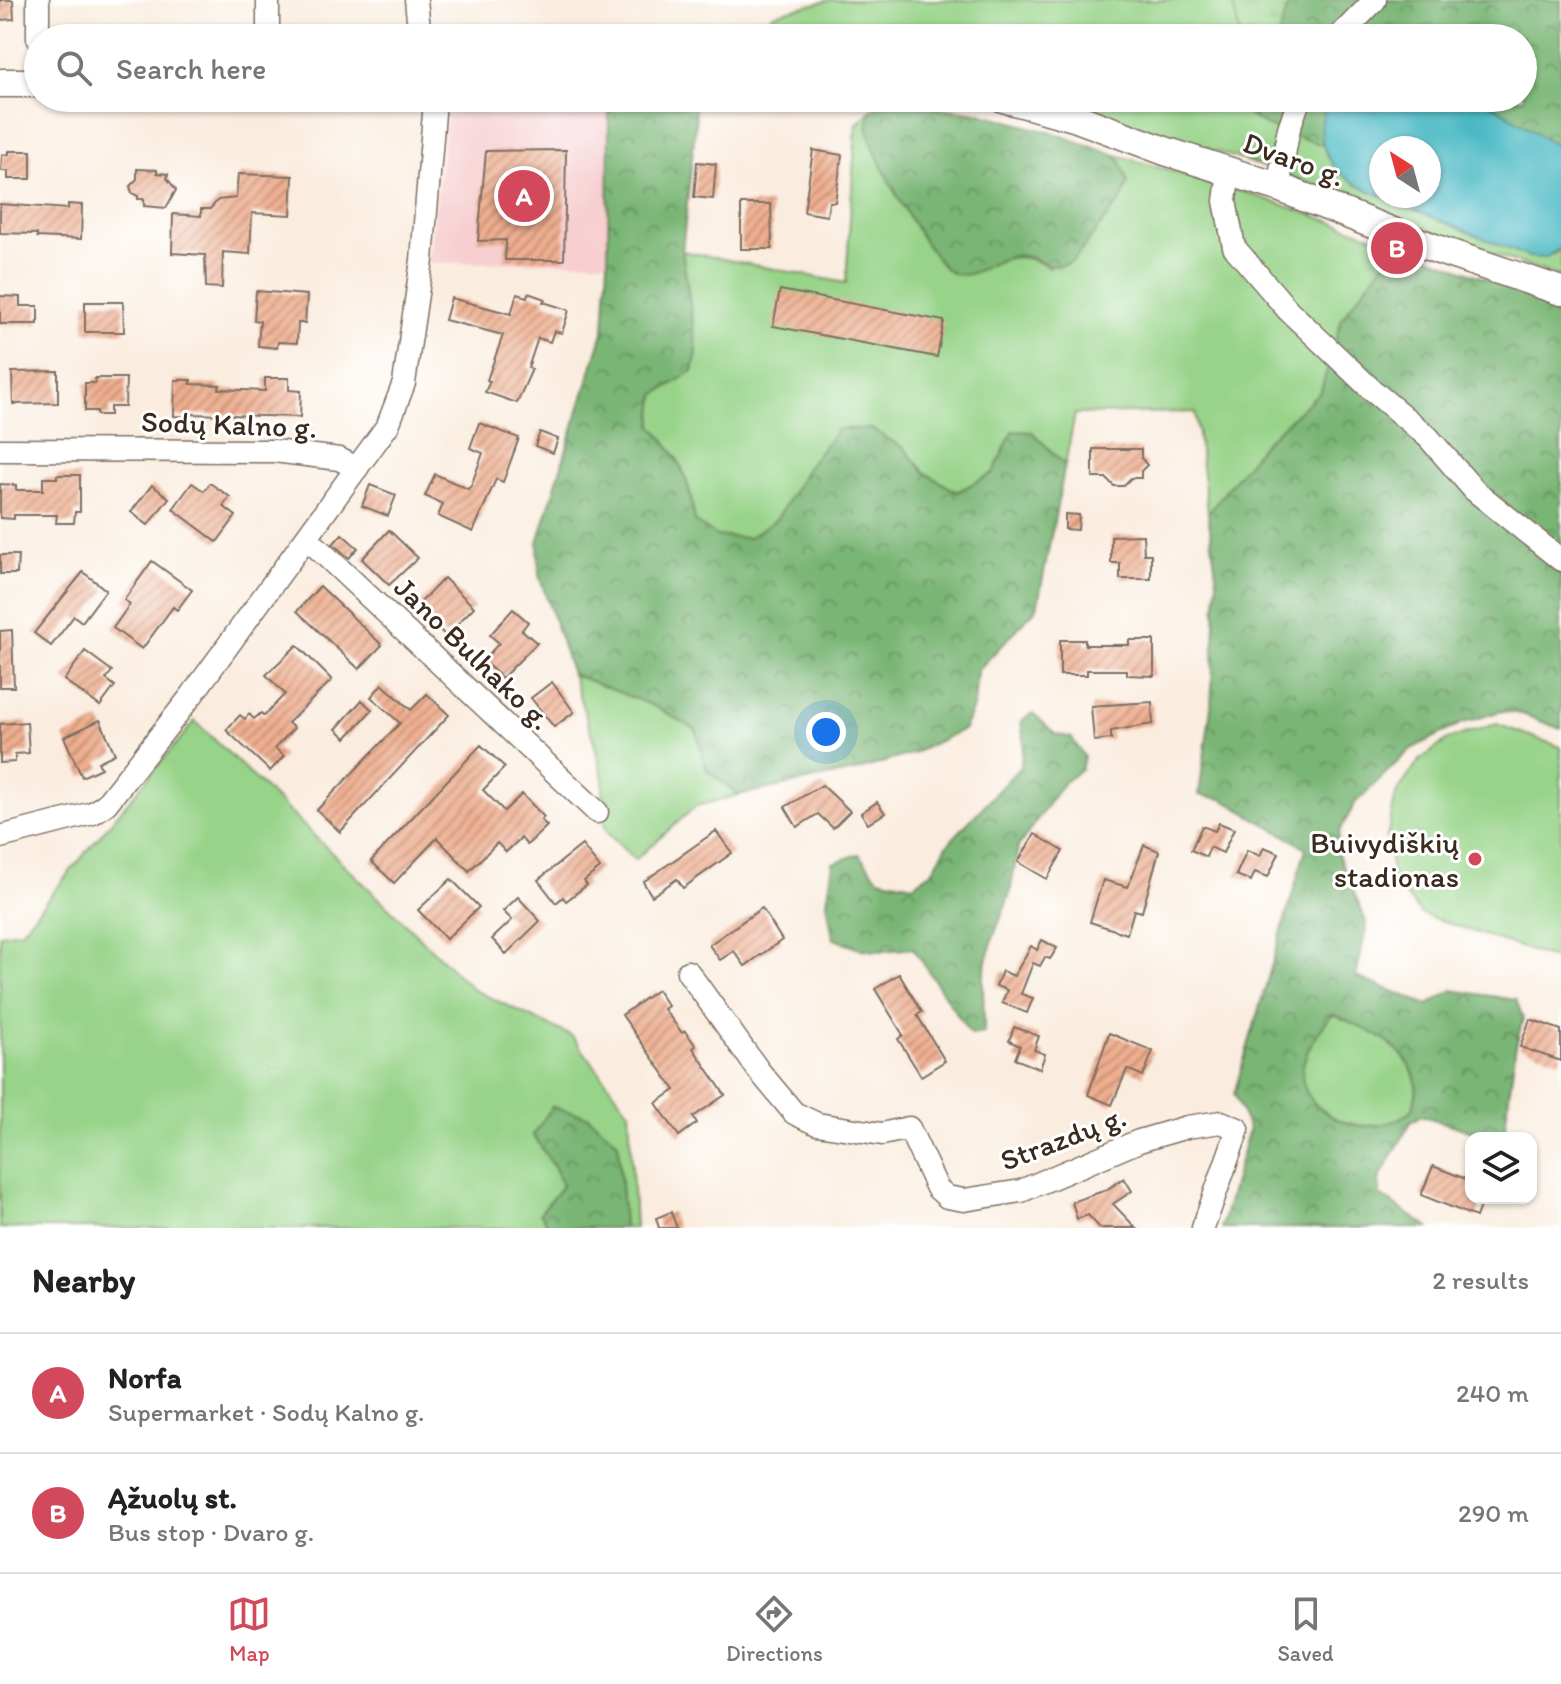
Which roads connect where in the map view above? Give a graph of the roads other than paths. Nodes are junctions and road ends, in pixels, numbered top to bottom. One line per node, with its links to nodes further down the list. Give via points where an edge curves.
1 (38, 0): 5 (street)
2 (268, 0): 6 (street)
3 (416, 0): 7 (street)
4 (1375, 0): 8 (street)
5 (38, 24)
6 (268, 24)
7 (419, 24)
8 (1352, 24)
9 (0, 83): 10 (main road)
10 (24, 83)
11 (434, 112): 18 (street, via 422,260 404,383 388,425)
12 (1055, 112): 14 (main road, Dvaro g.)
13 (1295, 112): 15 (street)
14 (1229, 171): 15 (main road, Dvaro g.); 20 (street, via 1225,201 1234,247 1288,310 1428,437 1474,490)
15 (1278, 187): 16 (main road, Dvaro g.)
16 (1561, 291)
17 (0, 450): 18 (street, Sodų Kalno g., via 274,451 339,459)
18 (357, 468): 19 (street)
19 (307, 538): 21 (street, Jano Bulhako g.); 22 (street, via 106,804 93,813)
20 (1561, 560)
21 (597, 812)
22 (0, 837)
23 (688, 972): 24 (street, Strazdų g., via 794,1113 817,1124 882,1134 909,1128 937,1188 947,1197 964,1200 1021,1191 1139,1141 1187,1127 1221,1122 1238,1129)
24 (1203, 1228)

